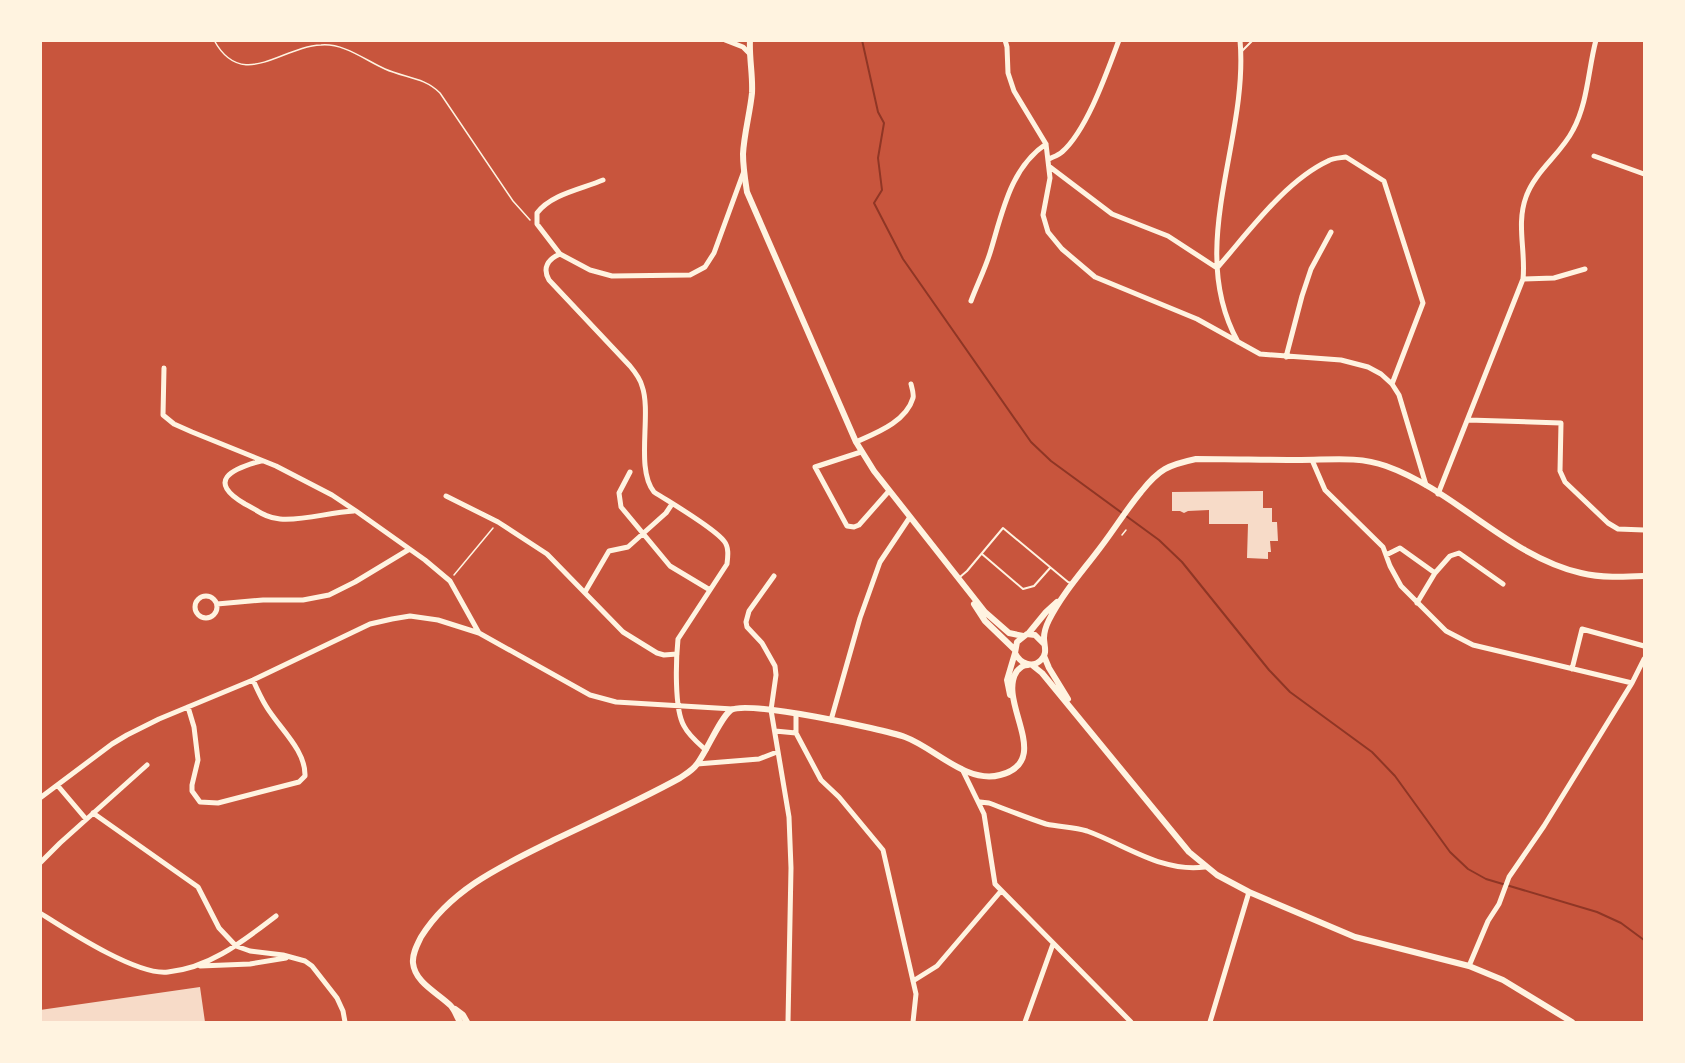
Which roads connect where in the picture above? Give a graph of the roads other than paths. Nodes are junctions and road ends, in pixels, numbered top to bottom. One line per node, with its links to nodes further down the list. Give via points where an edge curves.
1 (725, 40): 9 (street)
2 (1005, 40): 10 (street, via 1014,91)
3 (1119, 40): 12 (street, via 1079,131 1061,153)
4 (1240, 40): 8 (street)
5 (1253, 40): 8 (lane)
6 (1596, 40): 21 (street, via 1582,111 1572,132 1526,195 1521,214)
7 (750, 43): 9 (street)
8 (1241, 52): 19 (street, via 1241,91 1216,233)
9 (750, 54): 14 (street, via 752,94)
10 (1046, 144): 12 (street); 22 (street, via 1016,178)
11 (1594, 156): 15 (street)
12 (1049, 159): 13 (street)
13 (1050, 167): 19 (street, via 1112,214 1168,236); 23 (street, via 1043,215 1048,232 1062,249 1095,277 1197,319)
14 (744, 171): 18 (street, via 714,253 699,271 690,275 612,276 590,270); 29 (street, via 747,192)
15 (1644, 174)
16 (603, 180): 18 (street, via 548,202 537,213 537,224)
17 (1330, 232): 24 (street, via 1311,269)
18 (560, 254): 38 (street, via 547,264 546,275 638,375 644,388 648,481 652,490)
19 (1217, 268): 23 (street, via 1227,322); 27 (street, via 1275,201 1329,160 1346,157 1384,181 1423,303)
20 (1585, 269): 21 (street, via 1554,278)
21 (1523, 279): 28 (street)
22 (970, 301)
23 (1239, 344): 24 (street, via 1260,354)
24 (1286, 357): 27 (street, via 1341,360 1368,367)
25 (164, 368): 32 (street, via 163,415 174,424)
26 (911, 384): 29 (street, via 913,399 903,414 883,430)
27 (1392, 384): 34 (street, via 1405,413)
28 (1468, 420): 36 (street); 41 (street, via 1561,423 1560,471 1565,482 1608,524 1618,529)
29 (856, 442): 30 (street)
30 (861, 452): 35 (street); 35 (street, via 815,467 848,526 859,525)
31 (1312, 460): 34 (street, via 1372,462); 45 (street, via 1325,490 1383,547); 51 (street, via 1196,459 1160,470)
32 (262, 461): 39 (street); 39 (street, via 232,470 225,485 235,498 262,515 301,519)
33 (630, 472): 42 (street, via 619,501)
34 (1426, 485): 36 (street)
35 (889, 491): 40 (street)
36 (1438, 494): 49 (street, via 1551,564 1588,575)
37 (446, 496): 55 (street, via 498,522 547,554)
38 (672, 504): 42 (street); 54 (street, via 725,542 727,564)
39 (356, 511): 43 (street)
40 (910, 517): 50 (street); 77 (street, via 880,562)
41 (1644, 530)
42 (643, 534): 54 (street, via 670,566); 55 (street, via 626,548 609,551)
43 (408, 550): 58 (street, via 329,595); 59 (street, via 450,581)
44 (981, 553): 46 (lane, via 1023,589 1034,586); 46 (lane, via 1003,528); 50 (lane)
45 (1386, 555): 47 (street, via 1400,548); 57 (street, via 1401,586)
46 (1050, 568): 51 (lane)
47 (1436, 573): 52 (street, via 1450,556 1459,553); 57 (street)
48 (774, 576): 75 (street, via 749,611 746,622 775,666)
49 (1644, 576)
50 (958, 578): 53 (street)
51 (1070, 584): 56 (street)
52 (1503, 584)
53 (963, 585): 60 (street, via 999,625 1013,635); 63 (street, via 985,621)
54 (710, 590): 64 (street, via 678,639)
55 (585, 592): 64 (street, via 623,632 657,653)
56 (1060, 599): 60 (street); 61 (street, via 1046,628)
57 (1417, 603): 68 (street, via 1446,630 1473,645)
58 (217, 604): 58 (street, via 211,596 202,596 194,604 195,611 208,618 215,613)
59 (478, 633): 69 (street, via 438,620 410,616 392,619 370,624); 73 (street, via 590,695 616,702)
60 (1025, 635): 61 (street, via 1039,637); 63 (street, via 1017,642)
61 (1044, 644): 65 (street)
62 (1644, 646): 68 (street, via 1582,629)
63 (1015, 652): 67 (street, via 1021,662); 71 (street, via 1007,680)
64 (677, 654): 73 (street)
65 (1044, 655): 67 (street); 78 (street)
66 (1644, 659): 70 (street)
67 (1030, 665): 71 (street, via 1021,666 1013,679); 78 (street, via 1038,669)
68 (1572, 669): 70 (street)
69 (253, 680): 72 (street); 72 (street, via 305,766 305,776 299,782 218,803 200,802 192,791 198,760)
70 (1632, 683): 101 (street, via 1509,877)
71 (1015, 706): 85 (street, via 1025,743 1017,766 995,776)
72 (188, 707): 86 (street, via 120,739)
73 (678, 707): 74 (street); 81 (street, via 684,728)
74 (733, 709): 75 (street); 81 (street)
75 (771, 710): 76 (street); 79 (street)
76 (795, 714): 77 (street); 80 (street)
77 (831, 720): 85 (street, via 907,738)
78 (1083, 722): 92 (street)
79 (775, 731): 80 (street); 82 (street)
80 (796, 733): 102 (street, via 821,780 883,850)
81 (706, 750): 83 (street)
82 (777, 752): 83 (street, via 759,759); 107 (street, via 791,868)
83 (697, 764): 103 (street, via 669,785 510,862 454,898 429,924 413,957 420,980)
84 (147, 765): 89 (street)
85 (962, 769): 88 (street)
86 (58, 786): 87 (street); 90 (street)
87 (40, 798)
88 (980, 802): 92 (street, via 1046,824 1085,831 1175,867); 93 (street, via 995,884)
89 (93, 813): 90 (street); 98 (street, via 198,887 219,928)
90 (86, 819): 91 (street)
91 (40, 863)
92 (1205, 867): 94 (street)
93 (1001, 891): 97 (street); 102 (street, via 937,966)
94 (1249, 892): 101 (street, via 1355,937); 111 (street)
95 (40, 913): 100 (street, via 146,971 166,973)
96 (276, 916): 98 (street)
97 (1053, 944): 109 (street); 110 (street)
98 (236, 946): 99 (street); 100 (street)
99 (293, 958): 100 (street); 104 (street, via 305,961 320,975 337,998)
100 (198, 966)
101 (1469, 966): 112 (street, via 1503,980)
102 (914, 981): 108 (street)
103 (454, 1009): 105 (street); 106 (street)
104 (345, 1023)
105 (460, 1023)
106 (467, 1023)
107 (789, 1023)
108 (913, 1023)
109 (1025, 1023)
110 (1131, 1023)
111 (1210, 1023)
112 (1572, 1023)

